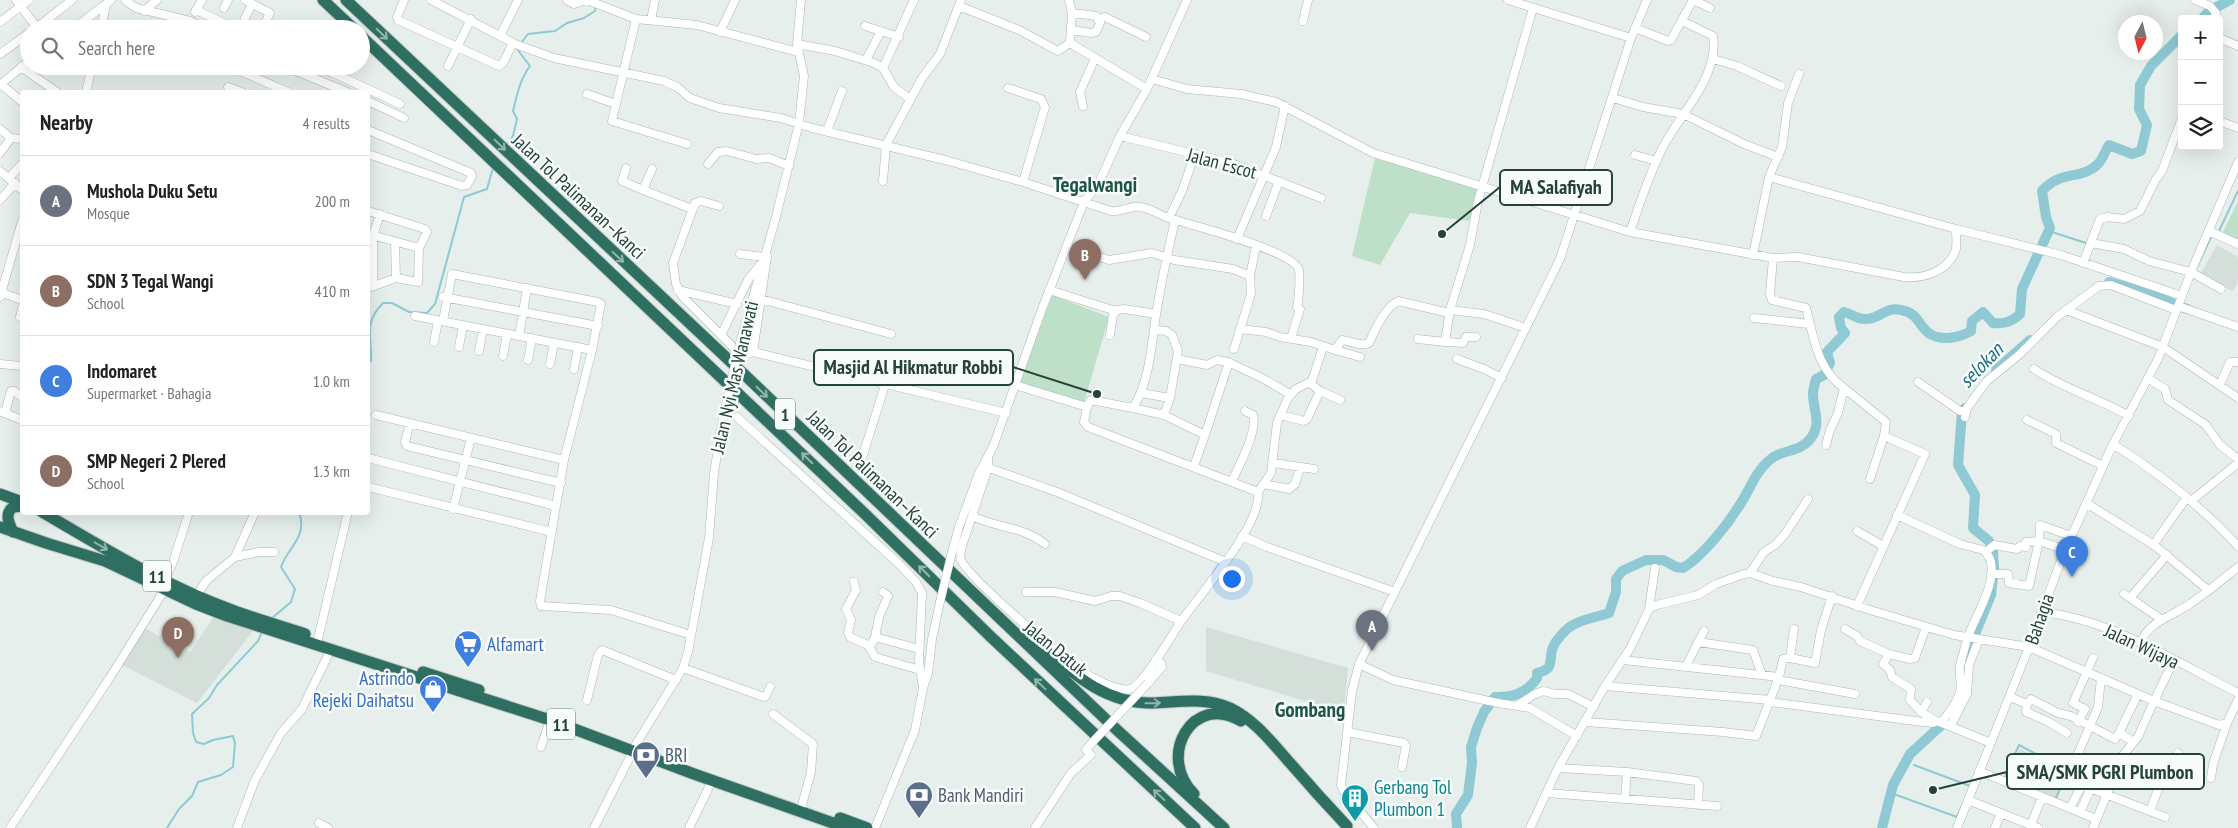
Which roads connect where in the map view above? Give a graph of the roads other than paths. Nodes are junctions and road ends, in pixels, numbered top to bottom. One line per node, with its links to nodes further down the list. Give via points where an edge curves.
1 (29, 0): 26 (street)
2 (72, 0): 40 (street)
3 (124, 0): 31 (street)
4 (157, 0): 31 (street)
5 (202, 0): 32 (street)
6 (228, 0): 28 (street)
7 (324, 0): 46 (highway)
8 (346, 0): 47 (highway, Jalan Tol Palimanan–Kanci / 1, one-way to 47)
9 (404, 0): 67 (street, via 398,20)
10 (431, 0): 36 (street)
11 (518, 0): 58 (street)
12 (567, 0): 37 (street, via 574,4 587,0)
13 (655, 0): 48 (street)
14 (735, 0): 57 (street)
15 (801, 0): 69 (street, Jalan Nyi Mas Wanawati)
16 (914, 0): 59 (street)
17 (1069, 0): 34 (street)
18 (1187, 0): 84 (street)
19 (1308, 0): 49 (street)
20 (1508, 0): 29 (street)
21 (1647, 0): 54 (street)
22 (1693, 0): 30 (street); 50 (street)
23 (2195, 0): 33 (street)
24 (109, 2): 41 (street); 42 (street)
25 (249, 2): 35 (street); 45 (street, via 270,13)
26 (18, 3): 39 (street); 51 (street)
27 (960, 3): 65 (street, via 1056,51); 100 (street, via 940,54)
28 (224, 8)
29 (1533, 8): 61 (street); 140 (street)
30 (1710, 8)
31 (144, 10): 43 (street)
32 (196, 10): 43 (street); 44 (street)
33 (2213, 12)
34 (1072, 13): 38 (street); 55 (street)
35 (245, 18)
36 (471, 19): 58 (street); 67 (street)
37 (636, 19): 48 (street); 77 (street)
38 (1098, 19): 55 (street, via 1100,23 1096,32); 60 (street, via 1106,17)
39 (30, 20)
40 (46, 20)
41 (84, 20)
42 (104, 20)
43 (188, 20)
44 (218, 20)
45 (266, 20)
46 (345, 20)
47 (367, 20)
48 (651, 20): 57 (street, via 697,25)
49 (1304, 21)
50 (1682, 21): 54 (street, via 1670,41); 73 (street, via 1713,36)
51 (0, 22)
52 (370, 23): 323 (highway, Jalan Tol Palimanan–Kanci / 1, one-way to 323)
53 (866, 26): 56 (street)
54 (1635, 28): 61 (street)
55 (1071, 30): 65 (street)
56 (881, 31): 59 (street); 72 (street)
57 (720, 32): 69 (street)
58 (500, 36): 64 (street)
59 (899, 37): 76 (street)
60 (1146, 37)
61 (1630, 38): 99 (street)
62 (20, 40): 70 (street)
63 (2223, 40): 68 (street)
64 (514, 43): 67 (street, via 498,66); 77 (street, via 554,58)
65 (1070, 43): 71 (street)
66 (370, 45): 436 (highway, Jalan Tol Palimanan–Kanci / 1, one-way to 66)
67 (458, 46): 74 (street)
68 (2238, 46)
69 (798, 48): 72 (street, via 835,51); 110 (street, Jalan Nyi Mas Wanawati, via 804,76)
70 (0, 54)
71 (1095, 58): 88 (street); 105 (street, via 1080,92)
72 (866, 60): 76 (street)
73 (1713, 60): 85 (street, via 1737,66); 107 (street)
74 (448, 66)
75 (20, 67): 101 (street, via 0,84)
76 (883, 68): 100 (street, via 893,86)
77 (625, 71): 104 (street); 110 (street, via 664,81 690,98 719,108)
78 (1798, 74): 125 (street, via 1788,103)
79 (33, 75): 89 (street)
80 (88, 75): 90 (street)
81 (250, 75): 92 (street)
82 (306, 75): 93 (street)
83 (337, 75): 94 (street)
84 (1152, 79): 88 (street); 106 (street, via 1187,89 1262,98)
85 (1781, 86)
86 (228, 87): 91 (street)
87 (1008, 88): 139 (street, via 1041,99 1045,107)
88 (1147, 89): 116 (street)
89 (54, 90)
90 (86, 90)
91 (236, 90)
92 (284, 90)
93 (342, 90)
94 (369, 90)
95 (370, 90): 97 (street)
96 (842, 91): 115 (street)
97 (378, 94): 102 (street); 103 (street)
98 (587, 94): 104 (street)
99 (1613, 98): 107 (street); 149 (street)
100 (910, 99): 120 (street)
101 (20, 100)
102 (370, 102): 108 (street)
103 (400, 104)
104 (616, 104): 119 (street, via 612,122)
105 (1083, 106)
106 (1285, 106): 134 (street, via 1276,147); 140 (street, via 1363,149)
107 (1683, 114): 125 (street); 126 (street)
108 (404, 118)
109 (2223, 122): 111 (street)
110 (799, 123): 115 (street); 129 (street, Jalan Nyi Mas Wanawati)
111 (2238, 128)
112 (0, 129): 117 (street)
113 (2178, 129): 160 (street, via 2162,171 2140,211 2124,219 2100,219)
114 (370, 131): 123 (street, via 472,176 467,185 462,186)
115 (827, 131): 120 (street)
116 (1120, 136): 122 (street, Jalan Escot); 145 (street, via 1098,185)
117 (11, 138): 118 (street); 121 (street)
118 (20, 139)
119 (687, 144)
120 (886, 146): 138 (street); 139 (street)
121 (0, 152)
122 (1195, 154): 134 (street, Jalan Escot); 152 (street)
123 (370, 155)
124 (1635, 156): 126 (street)
125 (1778, 157): 135 (street)
126 (1657, 161): 154 (street)
127 (2238, 162): 155 (street, Bahagia)
128 (708, 164): 129 (street, via 718,152 727,151 756,159 769,158)
129 (789, 166): 159 (street, Jalan Nyi Mas Wanawati)
130 (20, 167): 137 (street)
131 (626, 168): 142 (street, via 622,181)
132 (652, 169): 142 (street)
133 (0, 171): 137 (street)
134 (1264, 174): 136 (street, Jalan Escot); 157 (street)
135 (1769, 177): 153 (street); 167 (street)
136 (1279, 180): 143 (street, Jalan Escot); 151 (street)
137 (12, 181): 141 (street); 144 (street)
138 (883, 181)
139 (1023, 182): 145 (street)
140 (1482, 185): 149 (street); 189 (street, via 1470,245)
141 (20, 188)
142 (643, 190): 147 (street)
143 (1321, 198)
144 (0, 200)
145 (1084, 202): 152 (street, via 1116,212 1138,206); 164 (street)
146 (719, 206): 147 (street, via 698,201)
147 (692, 209): 178 (street, via 673,263)
148 (370, 212): 150 (street)
149 (1573, 213): 154 (street); 198 (street, via 1560,259)
150 (380, 214): 156 (street); 165 (street, via 427,230)
151 (1266, 216)
152 (1172, 219): 157 (street); 168 (street)
153 (1956, 229): 169 (street, via 1956,247 1948,262 1918,278 1798,257); 171 (street)
154 (1630, 232): 167 (street)
155 (2212, 232): 161 (street); 172 (street, Bahagia)
156 (370, 235): 158 (street); 175 (street)
157 (1237, 238): 163 (street)
158 (395, 242): 165 (street); 174 (street)
159 (769, 242): 170 (street, Jalan Nyi Mas Wanawati); 183 (street)
160 (2090, 244): 171 (street); 172 (street, via 2117,247)
161 (2238, 244)
162 (19, 245): 180 (street)
163 (1256, 246): 173 (street); 209 (street, via 1287,258 1298,269 1297,307 1300,310)
164 (1066, 247): 168 (street, via 1109,260 1147,253); 179 (street)
165 (419, 248): 174 (street, via 418,282)
166 (740, 254): 170 (street)
167 (1753, 254): 169 (street)
168 (1167, 258): 173 (street, via 1233,269); 190 (street)
169 (1773, 258): 194 (street, via 1772,300 1804,306)
170 (762, 260): 184 (street); 341 (street, Jalan Nyi Mas Wanawati, bridge, via 724,413 714,473 709,538)
171 (2084, 263): 185 (street)
172 (2192, 274): 177 (street); 185 (street, Bahagia)
173 (1250, 276): 200 (street, via 1250,294)
174 (396, 278): 175 (street)
175 (370, 286)
176 (528, 288): 181 (street, via 452,274); 188 (street); 196 (street, via 598,302 602,306)
177 (2221, 289)
178 (678, 290): 184 (street); 204 (street)
179 (1049, 290): 187 (street); 241 (street)
180 (0, 294): 182 (street)
181 (445, 298): 188 (street); 193 (street)
182 (20, 299)
183 (761, 299): 203 (street); 222 (street)
184 (736, 304): 204 (street)
185 (2179, 304): 186 (street, via 2106,284); 197 (street); 217 (street, Bahagia)
186 (2066, 310): 217 (street); 237 (street, via 1987,382 1964,413)
187 (1116, 311): 190 (street, via 1124,308); 205 (street)
188 (523, 312): 196 (street); 206 (street)
189 (1450, 312): 198 (street, via 1490,316); 212 (street); 220 (street, via 1398,301 1384,316 1369,343 1342,340)
190 (1156, 314): 201 (street)
191 (415, 316): 193 (street)
192 (1754, 318): 194 (street)
193 (441, 321): 195 (street); 211 (street)
194 (1809, 324): 242 (street, via 1826,371)
195 (463, 325): 199 (street); 214 (street)
196 (598, 326): 219 (street)
197 (2238, 327)
198 (1526, 328): 235 (street)
199 (483, 329): 202 (street); 221 (street)
200 (1240, 329): 209 (street); 218 (street)
201 (1154, 330): 225 (street, via 1172,335 1177,344); 244 (street)
202 (507, 334): 206 (street); 223 (street)
203 (891, 334)
204 (721, 335): 222 (street, via 741,355)
205 (1110, 335)
206 (519, 336): 208 (street)
207 (1476, 337): 212 (street, via 1466,337 1460,344)
208 (532, 338): 213 (street); 227 (street)
209 (1291, 338): 216 (street)
210 (1418, 339): 212 (street)
211 (434, 342)
212 (1445, 342)
213 (554, 343): 215 (street); 231 (street)
214 (459, 347)
215 (578, 347): 219 (street); 234 (street)
216 (1323, 347): 220 (street); 238 (street)
217 (2164, 347): 236 (street, Bahagia); 239 (street)
218 (1234, 349)
219 (592, 350): 271 (street)
220 (1336, 350): 224 (street)
221 (479, 351)
222 (752, 352): 240 (street)
223 (503, 356)
224 (1360, 357)
225 (1177, 359): 228 (street, via 1206,365 1217,360); 247 (street)
226 (1457, 359): 235 (street)
227 (528, 360)
228 (1229, 362): 245 (street); 263 (street)
229 (2238, 362): 239 (street, via 2230,362)
230 (0, 364): 232 (street)
231 (550, 364)
232 (20, 366)
233 (2034, 369): 258 (street, via 2050,380 2095,401 2110,404)
234 (574, 370)
235 (1502, 378): 327 (street)
236 (2149, 379): 258 (street, Bahagia); 272 (street, via 2165,389 2168,400 2206,425 2220,445)
237 (1918, 382)
238 (1310, 383): 243 (street); 245 (street)
239 (2220, 384): 248 (street)
240 (886, 385): 254 (street); 268 (street)
241 (1015, 385): 250 (street); 254 (street)
242 (1844, 388): 264 (street, via 1886,420); 267 (street)
243 (1320, 391): 249 (street); 257 (street, via 1304,422)
244 (1141, 393): 247 (street); 251 (street)
245 (1290, 394): 257 (street)
246 (20, 396): 253 (street, via 11,391)
247 (1170, 398): 256 (street)
248 (2238, 398)
249 (1340, 400)
250 (1086, 407): 251 (street, via 1093,400); 274 (street, via 1084,422 1088,427)
251 (1132, 408): 256 (street)
252 (1245, 411): 280 (street, via 1254,418 1253,428)
253 (2, 412): 260 (street)
254 (1006, 413): 276 (street)
255 (376, 415): 262 (street)
256 (1164, 415): 263 (street)
257 (1280, 415): 273 (street)
258 (2129, 416): 266 (street, Bahagia)
259 (738, 417): 349 (street, via 916,582 922,598)
260 (20, 419)
261 (2027, 420): 275 (street, via 2056,434 2056,443)
262 (410, 423): 265 (street); 270 (street, via 405,442 407,446)
263 (1205, 435): 274 (street)
264 (1884, 436): 279 (street); 298 (street, via 1925,454)
265 (471, 438): 270 (street); 271 (street)
266 (2113, 444): 275 (street, Bahagia); 288 (street, via 2147,465)
267 (1826, 445)
268 (862, 458)
269 (370, 459): 281 (street)
270 (466, 460): 281 (street); 282 (street)
271 (564, 460): 282 (street)
272 (2238, 461): 288 (street)
273 (1274, 463): 277 (street); 283 (street)
274 (1194, 466): 280 (street)
275 (2103, 466): 290 (street, Bahagia)
276 (985, 467): 299 (street, Jalan Datuk); 316 (street, via 1057,492); 369 (street, bridge, via 959,527 932,638 928,674)
277 (1300, 468): 278 (street); 283 (street, via 1289,489)
278 (1314, 469)
279 (1870, 479)
280 (1233, 482): 285 (street)
281 (460, 483): 292 (street); 293 (street)
282 (561, 483): 292 (street)
283 (1264, 484): 285 (street)
284 (370, 488): 293 (street)
285 (1258, 492): 304 (street, Jalan Datuk, via 1256,508)
286 (0, 494): 289 (highway)
287 (1808, 499): 319 (street, via 1785,534 1764,552)
288 (2189, 499): 308 (street); 310 (street)
289 (20, 503)
290 (2086, 504): 305 (street, Bahagia); 308 (street)
291 (20, 505): 302 (highway, via 8,515)
292 (556, 506): 303 (street)
293 (453, 509): 303 (street)
294 (46, 515): 322 (highway, 11, one-way to 322)
295 (188, 515): 322 (street)
296 (254, 515): 315 (street)
297 (347, 515): 344 (street)
298 (1898, 515): 309 (street); 313 (street, via 1960,544)
299 (972, 516): 307 (street, via 1024,531); 354 (street, Jalan Datuk, via 960,554 964,565 1081,670 1129,690)
300 (0, 527): 302 (highway, 11)
301 (1857, 531): 309 (street)
302 (13, 532): 322 (highway, 11, via 105,561)
303 (552, 532): 341 (street, via 541,606 611,610)
304 (1242, 536): 316 (street, Jalan Datuk); 327 (street)
305 (2071, 536): 306 (street, via 2040,525); 311 (street, Bahagia)
306 (2039, 541): 311 (street); 313 (street, via 2026,542 2026,546 2017,549 1994,545); 320 (street, via 2029,586 2008,584 2008,574)
307 (1045, 544)
308 (2153, 544): 314 (street)
309 (1883, 546): 330 (street)
310 (2238, 546)
311 (2066, 550): 332 (street, Bahagia)
312 (274, 552): 315 (street)
313 (1986, 552): 320 (street)
314 (2167, 555): 324 (street); 334 (street, via 2127,596)
315 (235, 557): 328 (street, via 206,581)
316 (1226, 562): 333 (street, Jalan Datuk)
317 (2238, 567): 324 (street)
318 (1655, 568): 331 (street)
319 (1750, 573): 329 (street); 331 (street, via 1716,584 1698,595)
320 (1993, 574): 343 (street)
321 (854, 582): 347 (street, via 856,590 846,609 851,620 848,633 852,640)
322 (165, 585): 328 (highway, 11); 335 (highway, 11, via 196,604); 427 (street, via 104,687)
323 (968, 587): 425 (highway, one-way to 425, via 1074,674 1104,694 1139,703 1205,701 1240,714 1266,737); 437 (highway, Jalan Tol Palimanan–Kanci / 1)
324 (2208, 590): 334 (street, via 2192,603)
325 (883, 592): 342 (street, via 888,596)
326 (1026, 592): 333 (street, via 1056,592 1095,601 1120,596)
327 (1395, 592): 357 (street)
328 (197, 595): 335 (highway, 11)
329 (1832, 596): 330 (street); 352 (street, via 1815,663)
330 (1857, 606): 337 (street)
331 (1649, 610): 355 (street)
332 (2041, 612): 346 (street, Jalan Wijaya, via 2092,623); 348 (street, Bahagia)
333 (1174, 618): 354 (street, Jalan Datuk)
334 (2161, 619): 346 (street, via 2146,632)
335 (259, 623): 336 (highway, 11)
336 (272, 627): 344 (highway, 11); 350 (highway, 11)
337 (1926, 627): 343 (street); 351 (street, via 1915,658)
338 (1794, 629): 352 (street)
339 (1845, 629): 351 (street, via 1860,641)
340 (1704, 632): 345 (street)
341 (691, 636): 359 (street, Jalan Nyi Mas Wanawati)
342 (875, 638): 347 (street); 349 (street)
343 (1973, 638): 348 (street); 387 (street, via 1960,666 1958,700); 387 (street, via 1967,694)
344 (318, 639): 366 (highway, 11)
345 (1698, 642): 358 (street); 362 (street, via 1753,650)
346 (2140, 644): 356 (street, Jalan Wijaya)
347 (870, 647): 360 (street, via 875,657)
348 (2029, 647): 361 (street); 373 (street, Bahagia)
349 (919, 649): 360 (street)
350 (330, 650): 366 (highway, 11); 428 (street, via 302,709 278,738 255,780)
351 (1889, 654): 382 (street, via 1884,665 1892,677 1911,689 1910,700)
352 (1790, 658): 364 (street, via 1783,659)
353 (2093, 658): 361 (street)
354 (1156, 659): 435 (street, bridge, via 1162,667 1086,750 1091,755 1071,773)
355 (1623, 660): 358 (street); 367 (street)
356 (2174, 660): 370 (street, Jalan Wijaya); 377 (street)
357 (1359, 664): 380 (street, via 1393,680); 390 (street, via 1352,690)
358 (1686, 666): 362 (street)
359 (683, 668): 365 (street, Jalan Nyi Mas Wanawati); 368 (street, via 764,697)
360 (920, 670): 369 (street)
361 (2086, 672): 363 (street); 386 (street, via 2073,703 2084,709)
362 (1762, 675): 364 (street)
363 (2101, 678): 372 (street); 389 (street, via 2098,707)
364 (1779, 679): 371 (street); 376 (street)
365 (676, 680): 374 (street, via 606,651 600,652); 397 (street, Jalan Nyi Mas Wanawati)
366 (444, 683): 384 (highway, 11); 397 (highway, 11, via 572,720)
367 (1605, 686): 376 (street); 381 (street)
368 (770, 687)
369 (922, 688): 434 (street, via 915,730)
370 (2238, 693)
371 (1855, 694)
372 (2138, 694): 377 (street); 392 (street)
373 (2010, 698): 379 (street); 395 (street, Bahagia)
374 (587, 700)
375 (2238, 700): 388 (street)
376 (1771, 701): 385 (street, via 1756,736); 387 (street)
377 (2154, 701): 388 (street, via 2219,725); 394 (street)
378 (1927, 702): 382 (street)
379 (2027, 704): 386 (street, via 2030,699); 391 (street, via 2026,712)
380 (1518, 705): 381 (street, via 1543,691 1568,694); 393 (street, via 1535,710)
381 (1594, 707): 385 (street)
382 (1921, 712): 387 (street)
383 (773, 714): 414 (street, via 813,744 812,766)
384 (550, 720): 396 (street); 397 (highway, 11)
385 (1586, 722): 393 (street)
386 (2078, 722): 389 (street)
387 (1942, 723): 395 (street)
388 (2227, 723): 405 (street)
389 (2088, 726): 392 (street, via 2115,739); 407 (street, via 2071,770)
390 (1348, 732): 399 (street, via 1404,743); 439 (street, via 1342,787)
391 (2067, 733)
392 (2120, 733): 394 (street)
393 (1577, 736): 400 (street)
394 (2134, 742): 410 (street, via 2123,755)
395 (1991, 743): 402 (street, Bahagia)
396 (541, 747)
397 (634, 748): 406 (highway, 11); 414 (highway, 11); 430 (street, Jalan Nyi Mas Wanawati)
398 (2178, 752): 401 (street, via 2170,768)
399 (1402, 767)
400 (1558, 768): 403 (street); 409 (street)
401 (2166, 768): 404 (street, via 2151,763); 419 (street)
402 (1980, 771): 411 (street); 413 (street, Bahagia)
403 (1627, 772): 412 (street); 415 (street, via 1696,781 1699,785)
404 (2145, 778)
405 (2211, 778)
406 (712, 781): 431 (street); 432 (highway, 11)
407 (2082, 785): 408 (street); 417 (street)
408 (2090, 788): 410 (street); 418 (street)
409 (1547, 793): 412 (street); 424 (street)
410 (2106, 794): 419 (street); 422 (street)
411 (2042, 797): 417 (street); 426 (street)
412 (1625, 799): 415 (street)
413 (1968, 800): 420 (street); 440 (street, Bahagia)
414 (802, 805): 433 (highway, 11)
415 (1698, 805): 416 (street)
416 (1717, 806)
417 (2071, 806): 418 (street)
418 (2081, 811): 422 (street)
419 (2150, 811): 421 (street)
420 (2001, 813): 426 (street); 441 (street)
421 (2165, 816)
422 (2096, 819): 442 (street)
423 (319, 823): 429 (street)
424 (1530, 826)
425 (1342, 827): 438 (highway, via 1245,724 1217,714 1201,718 1189,727 1180,741 1177,760 1188,788)
426 (2034, 827)
427 (10, 828)
428 (237, 828)
429 (328, 828)
430 (594, 828)
431 (689, 828)
432 (847, 828)
433 (867, 828)
434 (875, 828)
435 (1035, 828)
436 (1195, 828)
437 (1224, 828)
438 (1228, 828)
439 (1374, 828)
440 (1957, 828)
441 (1995, 828)
442 (2093, 828)

